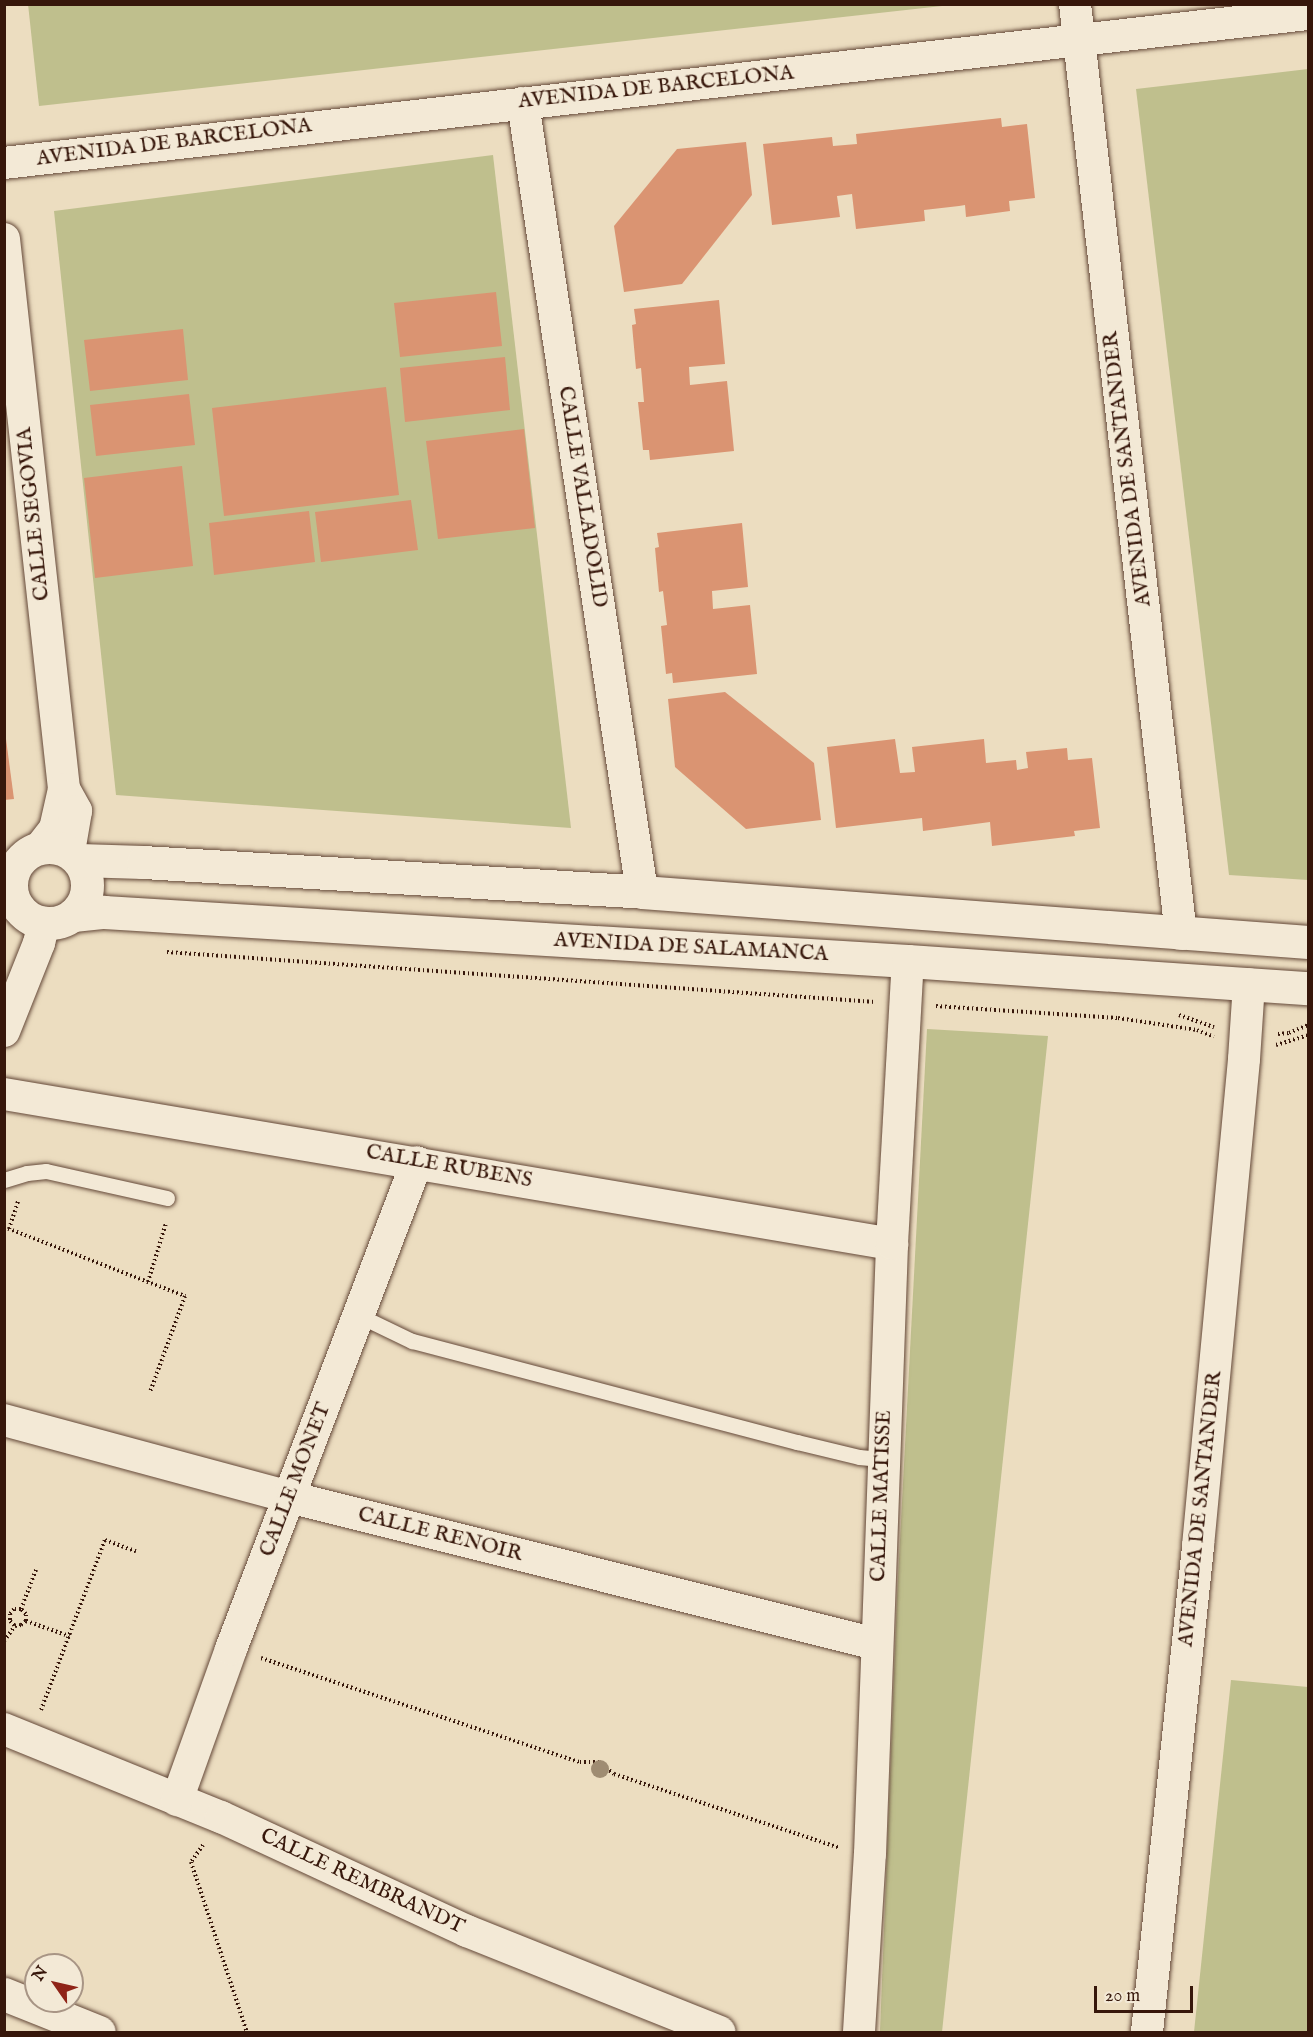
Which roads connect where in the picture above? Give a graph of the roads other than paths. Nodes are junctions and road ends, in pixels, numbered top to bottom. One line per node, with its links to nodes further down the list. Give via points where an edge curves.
1 (1075, 4): 3 (street, AVENIDA DE SANTANDER)
2 (1308, 14): 3 (street, AVENIDA DE BARCELONA)
3 (1079, 41): 4 (street, AVENIDA DE BARCELONA); 10 (street, AVENIDA DE SANTANDER)
4 (523, 103): 5 (street, AVENIDA DE BARCELONA); 8 (street, CALLE VALLADOLID)
5 (4, 163)
6 (4, 239): 7 (street, CALLE SEGOVIA, via 64,789 76,811)
7 (44, 854): 8 (street); 9 (street, via 17,866 12,879 12,894); 9 (street, via 86,874 87,889 82,904)
8 (642, 892): 10 (street)
9 (35, 913): 12 (street, AVENIDA DE SALAMANCA, via 104,912); 15 (street, via 39,943)
10 (1181, 934): 11 (street)
11 (1308, 942)
12 (908, 961): 13 (street, AVENIDA DE SALAMANCA); 20 (street, CALLE MATISSE)
13 (1248, 984): 14 (street, AVENIDA DE SALAMANCA); 32 (street, AVENIDA DE SANTANDER, via 1198,1546)
14 (1308, 988)
15 (4, 1031)
16 (4, 1094): 17 (street, CALLE RUBENS)
17 (417, 1162): 20 (street, CALLE RUBENS); 21 (street, CALLE MONET)
18 (4, 1179): 19 (lane, via 46,1171)
19 (167, 1198)
20 (892, 1244): 23 (street, CALLE MATISSE)
21 (360, 1316): 23 (lane, via 412,1341 797,1442); 24 (street, CALLE MONET)
22 (4, 1420): 24 (street, CALLE RENOIR)
23 (884, 1459): 25 (street, CALLE MATISSE)
24 (289, 1497): 25 (street, CALLE RENOIR); 27 (street, CALLE MONET)
25 (876, 1644): 31 (street, CALLE MATISSE, via 870,1854)
26 (4, 1729): 27 (street, CALLE REMBRANDT, via 146,1784)
27 (177, 1800): 30 (street, CALLE REMBRANDT, via 467,1931)
28 (4, 1994): 29 (street)
29 (99, 2032)
30 (720, 2032)
31 (859, 2032)
32 (1147, 2032)

